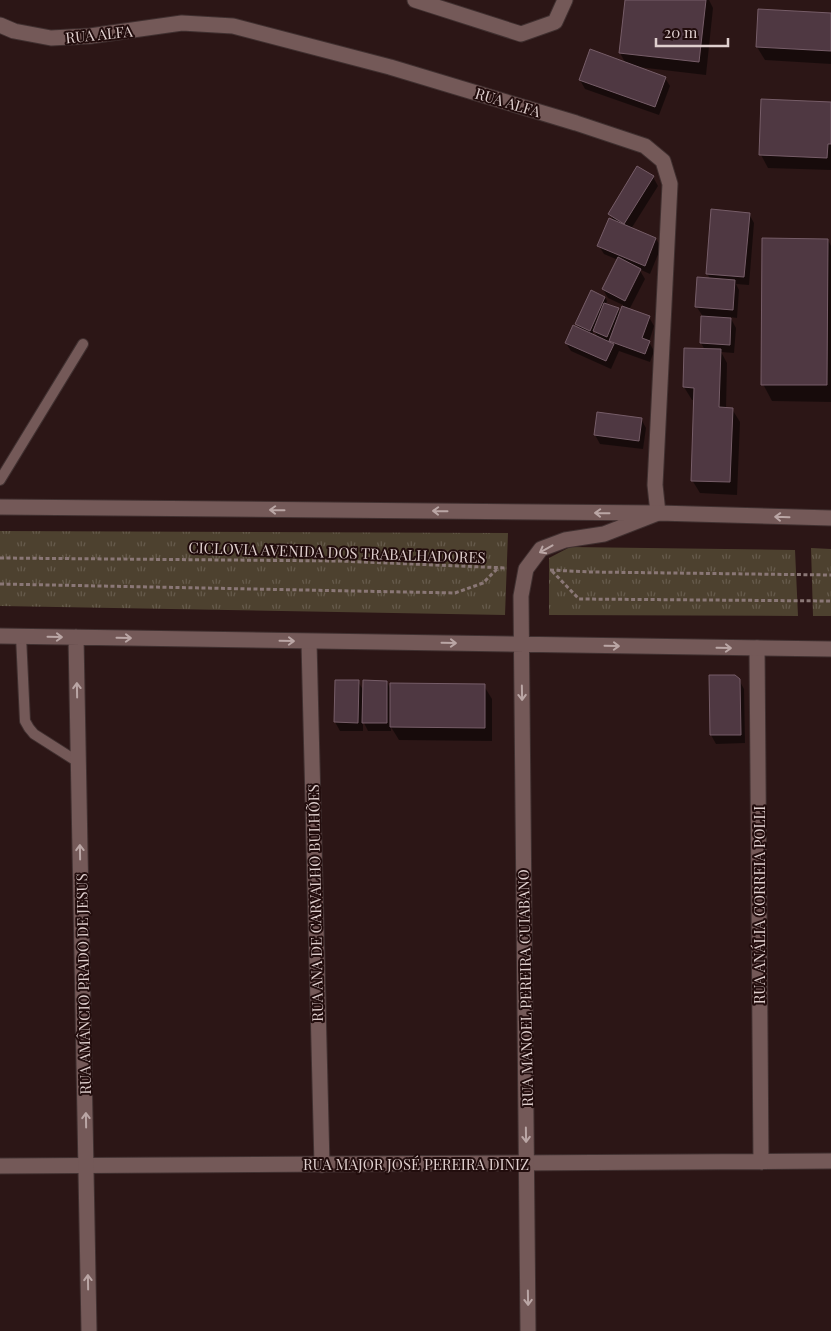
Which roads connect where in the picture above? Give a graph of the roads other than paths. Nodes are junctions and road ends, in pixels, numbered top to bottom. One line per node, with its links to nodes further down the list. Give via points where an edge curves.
1 (416, 0): 2 (street, via 521,34 555,22)
2 (565, 0)
3 (0, 25): 7 (street, RUA ALFA, via 51,38 182,24 233,26 390,68 645,146 662,161 670,184 655,485)
4 (83, 344): 5 (lane)
5 (0, 480)
6 (0, 507): 7 (street, one-way to 6)
7 (658, 513): 8 (street, one-way to 7); 13 (street, RUA MANOEL PEREIRA CUIABANO, one-way to 13, via 604,534 565,540 541,549 526,569 520,596)
8 (831, 518)
9 (0, 636): 10 (street)
10 (21, 636): 11 (street, one-way to 11); 16 (lane, via 25,721 34,734)
11 (76, 637): 12 (street, one-way to 12); 16 (street, RUA AMÂNCIO PRADO DE JESUS, one-way to 11)
12 (309, 642): 13 (street, one-way to 13); 20 (street, RUA ANA DE CARVALHO BULHÕES)
13 (521, 644): 14 (street, one-way to 14); 19 (street, RUA MANOEL PEREIRA CUIABANO, one-way to 19)
14 (757, 648): 15 (street); 18 (street, RUA ANÁLIA CORREIA POLLI)
15 (831, 649)
16 (78, 762): 22 (street, RUA AMÂNCIO PRADO DE JESUS, one-way to 16)
17 (831, 1161): 18 (street, RUA MAJOR JOSÉ PEREIRA DINIZ)
18 (761, 1162): 19 (street, RUA MAJOR JOSÉ PEREIRA DINIZ)
19 (527, 1163): 20 (street, RUA MAJOR JOSÉ PEREIRA DINIZ); 24 (street, RUA MANOEL PEREIRA CUIABANO, one-way to 24)
20 (322, 1164): 22 (street, RUA MAJOR JOSÉ PEREIRA DINIZ)
21 (0, 1166): 22 (street, RUA MAJOR JOSÉ PEREIRA DINIZ)
22 (86, 1166): 23 (street, RUA AMÂNCIO PRADO DE JESUS, one-way to 22)
23 (89, 1331)
24 (528, 1331)

